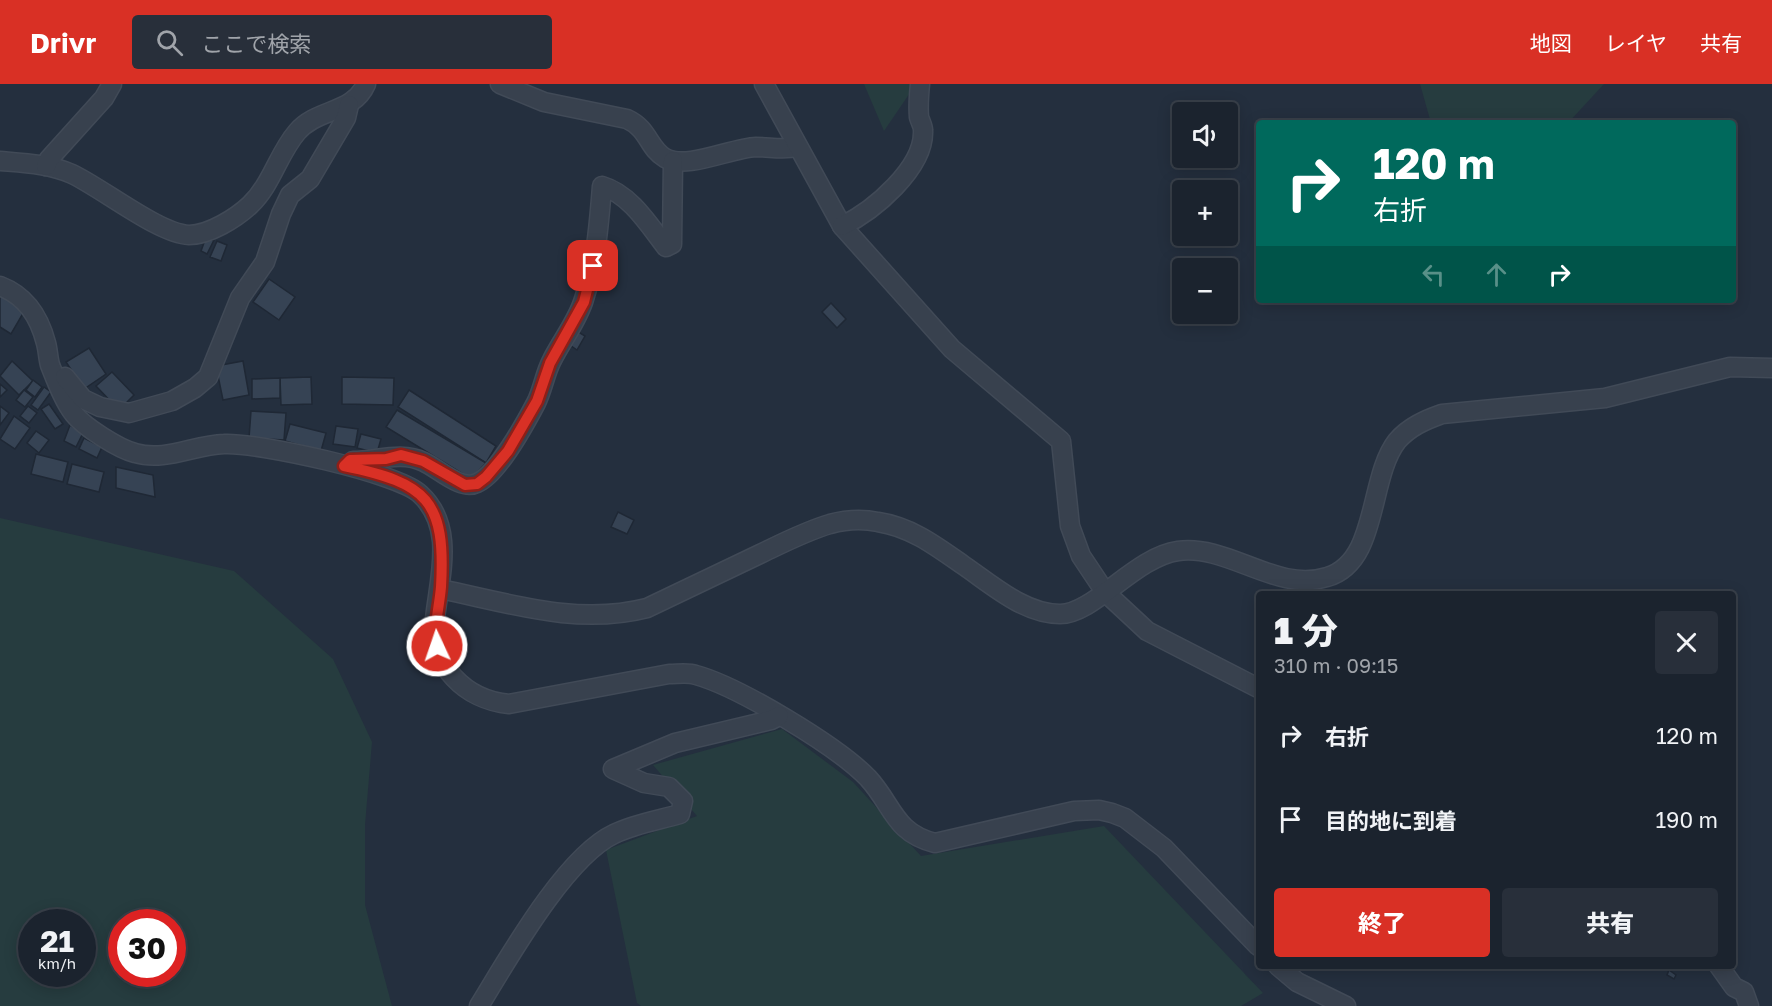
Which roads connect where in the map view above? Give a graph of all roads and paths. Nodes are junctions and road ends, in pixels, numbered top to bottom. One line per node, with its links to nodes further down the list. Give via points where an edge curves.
1 (112, 84): 10 (street)
2 (366, 84): 6 (street, via 357,100)
3 (501, 84): 9 (street, via 544,102 627,119 638,124 658,153)
4 (764, 84): 7 (street)
5 (920, 84): 11 (street, via 919,116 923,129 917,159 873,206)
6 (349, 105): 10 (street, via 318,116 297,131 262,192 235,216 200,234 179,233 70,173); 13 (street, via 346,118 310,179 290,195 266,261 240,298 208,377 172,401 129,413 83,399 57,366)
7 (797, 147): 9 (street, via 754,147); 11 (street)
8 (0, 161): 10 (street)
9 (673, 161): 15 (street, via 672,244 666,247 639,212 612,189 602,186 597,248 584,302 550,363 537,401 508,451 486,477 477,484 465,485 423,461 401,455 350,460)
10 (46, 166)
11 (842, 226): 17 (street, via 952,349 1061,441 1070,526 1081,556)
12 (0, 286): 13 (street, via 15,292 33,309)
13 (50, 364): 15 (street, via 74,414 112,443 135,453 168,455 210,445 242,444)
14 (1772, 368): 17 (street, via 1730,367 1605,398 1442,414 1418,423 1399,440 1386,459 1363,544 1347,564 1329,577 1284,578 1214,554 1178,551 1142,563)
15 (344, 466): 16 (street, via 400,481 425,500 440,524)
16 (440, 589): 17 (street, via 563,614 623,614 647,608 803,534 853,520 878,522 921,536 1005,594 1040,612 1063,614); 19 (street, via 434,621 437,646 446,668 471,694 490,702 532,702 669,674 693,674 713,680)
17 (1105, 592): 18 (street, via 1147,631)
18 (1256, 687)
19 (779, 716): 20 (street, via 846,759 869,779 902,826 921,840 935,843 1074,812 1099,810 1125,818 1164,848); 23 (street, via 675,743 613,769 644,783 669,787 683,801 681,814 615,833 578,861 532,921)
20 (1256, 944)
21 (1282, 969): 24 (street, via 1297,982)
22 (1721, 969): 25 (street, via 1734,987 1744,992)
23 (478, 1006)
24 (1346, 1006)
25 (1749, 1006)

